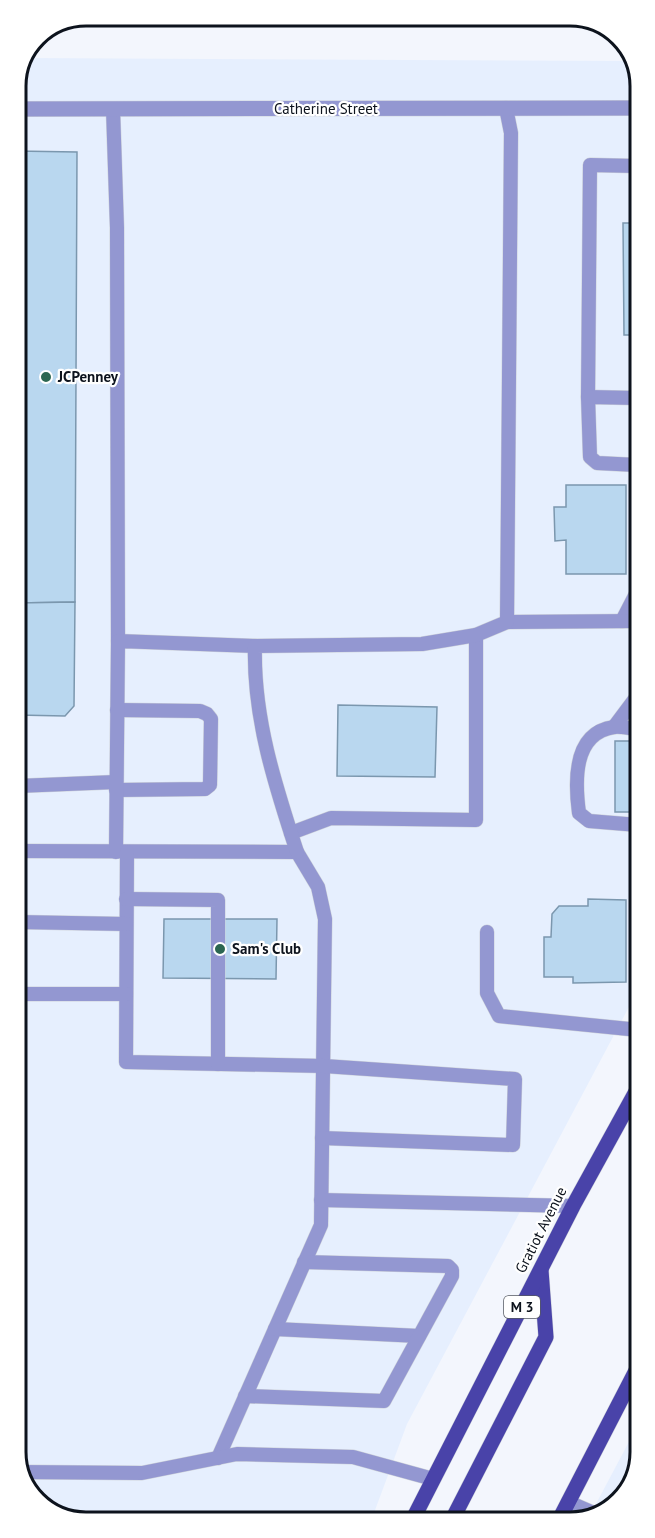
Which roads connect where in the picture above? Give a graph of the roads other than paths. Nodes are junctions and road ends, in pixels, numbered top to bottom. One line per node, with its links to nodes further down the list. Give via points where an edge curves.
1 (506, 108): 2 (street, Catherine Street); 4 (street, Catherine Street); 12 (lane, via 511,133)
2 (630, 108)
3 (26, 109): 4 (street, Catherine Street)
4 (112, 109): 14 (lane, via 117,228)
5 (630, 166): 6 (lane, via 590,165)
6 (588, 398): 7 (lane); 8 (lane, via 590,457 597,463)
7 (630, 398)
8 (630, 465)
9 (630, 606): 10 (lane)
10 (622, 621): 11 (lane); 12 (lane)
11 (630, 621)
12 (507, 622): 13 (lane)
13 (476, 635): 15 (lane, via 422,644); 23 (lane, via 476,820 331,818)
14 (118, 641): 15 (lane); 17 (lane)
15 (255, 646): 23 (lane, via 254,678 268,759)
16 (630, 706): 18 (lane)
17 (117, 711): 21 (lane); 21 (lane, via 200,711 211,720 210,785 206,789)
18 (614, 727): 19 (lane); 22 (lane, via 597,734 580,753 575,784 579,813 589,821)
19 (630, 728)
20 (26, 786): 21 (lane)
21 (116, 786): 25 (lane)
22 (630, 824)
23 (291, 833): 26 (lane)
24 (26, 851): 25 (lane)
25 (121, 852): 26 (lane); 27 (lane)
26 (297, 852): 35 (lane, via 318,887 325,919)
27 (126, 899): 29 (lane); 34 (lane, via 218,900)
28 (26, 922): 29 (lane)
29 (126, 924): 32 (lane)
30 (487, 932): 33 (lane, via 487,993 500,1016)
31 (26, 993): 32 (lane)
32 (126, 994): 34 (lane, via 126,1062)
33 (630, 1029)
34 (218, 1064): 35 (lane)
35 (324, 1066): 37 (lane); 37 (lane, via 515,1079 513,1145)
36 (630, 1102): 39 (main road, Gratiot Avenue / M 3)
37 (322, 1138): 38 (lane)
38 (321, 1200): 39 (lane); 40 (lane, via 321,1225)
39 (573, 1206): 41 (main road, Gratiot Avenue / M 3)
40 (304, 1262): 42 (lane); 43 (lane, via 448,1266 452,1276)
41 (541, 1269): 48 (main road, Gratiot Avenue / M 3); 52 (main road, via 546,1337)
42 (275, 1329): 43 (lane); 45 (lane)
43 (419, 1336): 45 (lane, via 384,1401)
44 (630, 1382): 49 (main road)
45 (246, 1396): 46 (lane)
46 (218, 1458): 47 (lane, via 142,1473); 48 (lane, via 237,1454 353,1457)
47 (29, 1472)
48 (433, 1479): 51 (main road, Gratiot Avenue / M 3)
49 (568, 1502): 50 (lane); 53 (main road)
50 (586, 1510)
51 (416, 1512)
52 (456, 1512)
53 (563, 1512)

